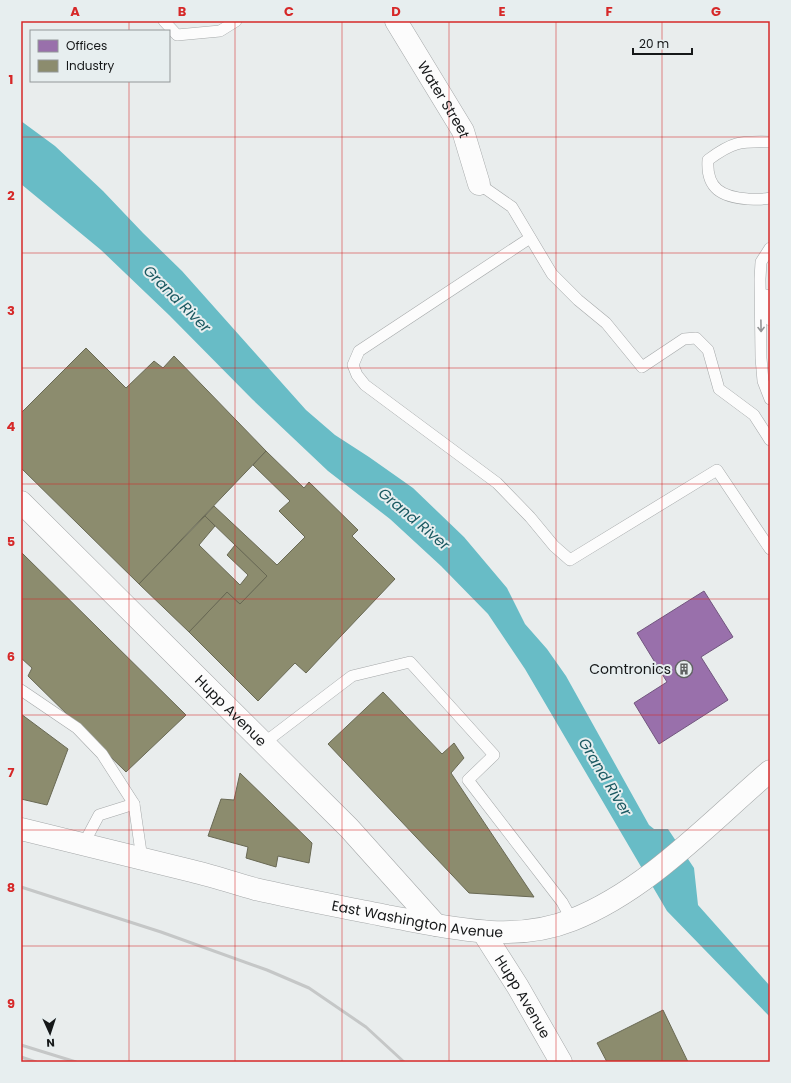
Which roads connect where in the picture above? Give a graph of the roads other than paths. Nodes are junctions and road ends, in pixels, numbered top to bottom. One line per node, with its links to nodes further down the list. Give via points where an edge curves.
1 (164, 21): 2 (lane, via 177,35 220,31)
2 (236, 21)
3 (396, 21): 5 (street, Water Street, via 463,131)
4 (770, 142): 6 (lane, via 744,141 725,147 708,160 707,173 716,189 730,198)
5 (479, 184): 7 (lane, via 512,207)
6 (770, 198)
7 (530, 238): 12 (lane, via 552,274 606,323 642,367 684,339 696,338 708,350 719,389 754,415); 14 (lane, via 360,351 353,365 357,376 365,385 497,483 570,560 717,470)
8 (770, 248): 9 (lane)
9 (761, 262): 10 (lane); 11 (lane, one-way to 11, via 761,358 763,381)
10 (770, 320)
11 (770, 399)
12 (770, 440)
13 (21, 502): 16 (street, Hupp Avenue)
14 (770, 549)
15 (21, 690): 18 (lane, via 77,728 102,754)
16 (264, 744): 22 (lane, via 352,676 410,662 494,755 468,780 562,902); 23 (street, Hupp Avenue, via 349,828)
17 (770, 771): 22 (street, East Washington Avenue, via 636,884 595,910)
18 (134, 804): 20 (lane, via 99,815); 21 (lane)
19 (21, 830): 20 (street, East Washington Avenue)
20 (83, 844): 21 (street, East Washington Avenue)
21 (142, 859): 23 (street, East Washington Avenue, via 328,905)
22 (572, 920): 24 (street, East Washington Avenue, via 544,928)
23 (436, 925): 24 (street, East Washington Avenue)
24 (483, 932): 25 (street, Hupp Avenue)
25 (561, 1062)

